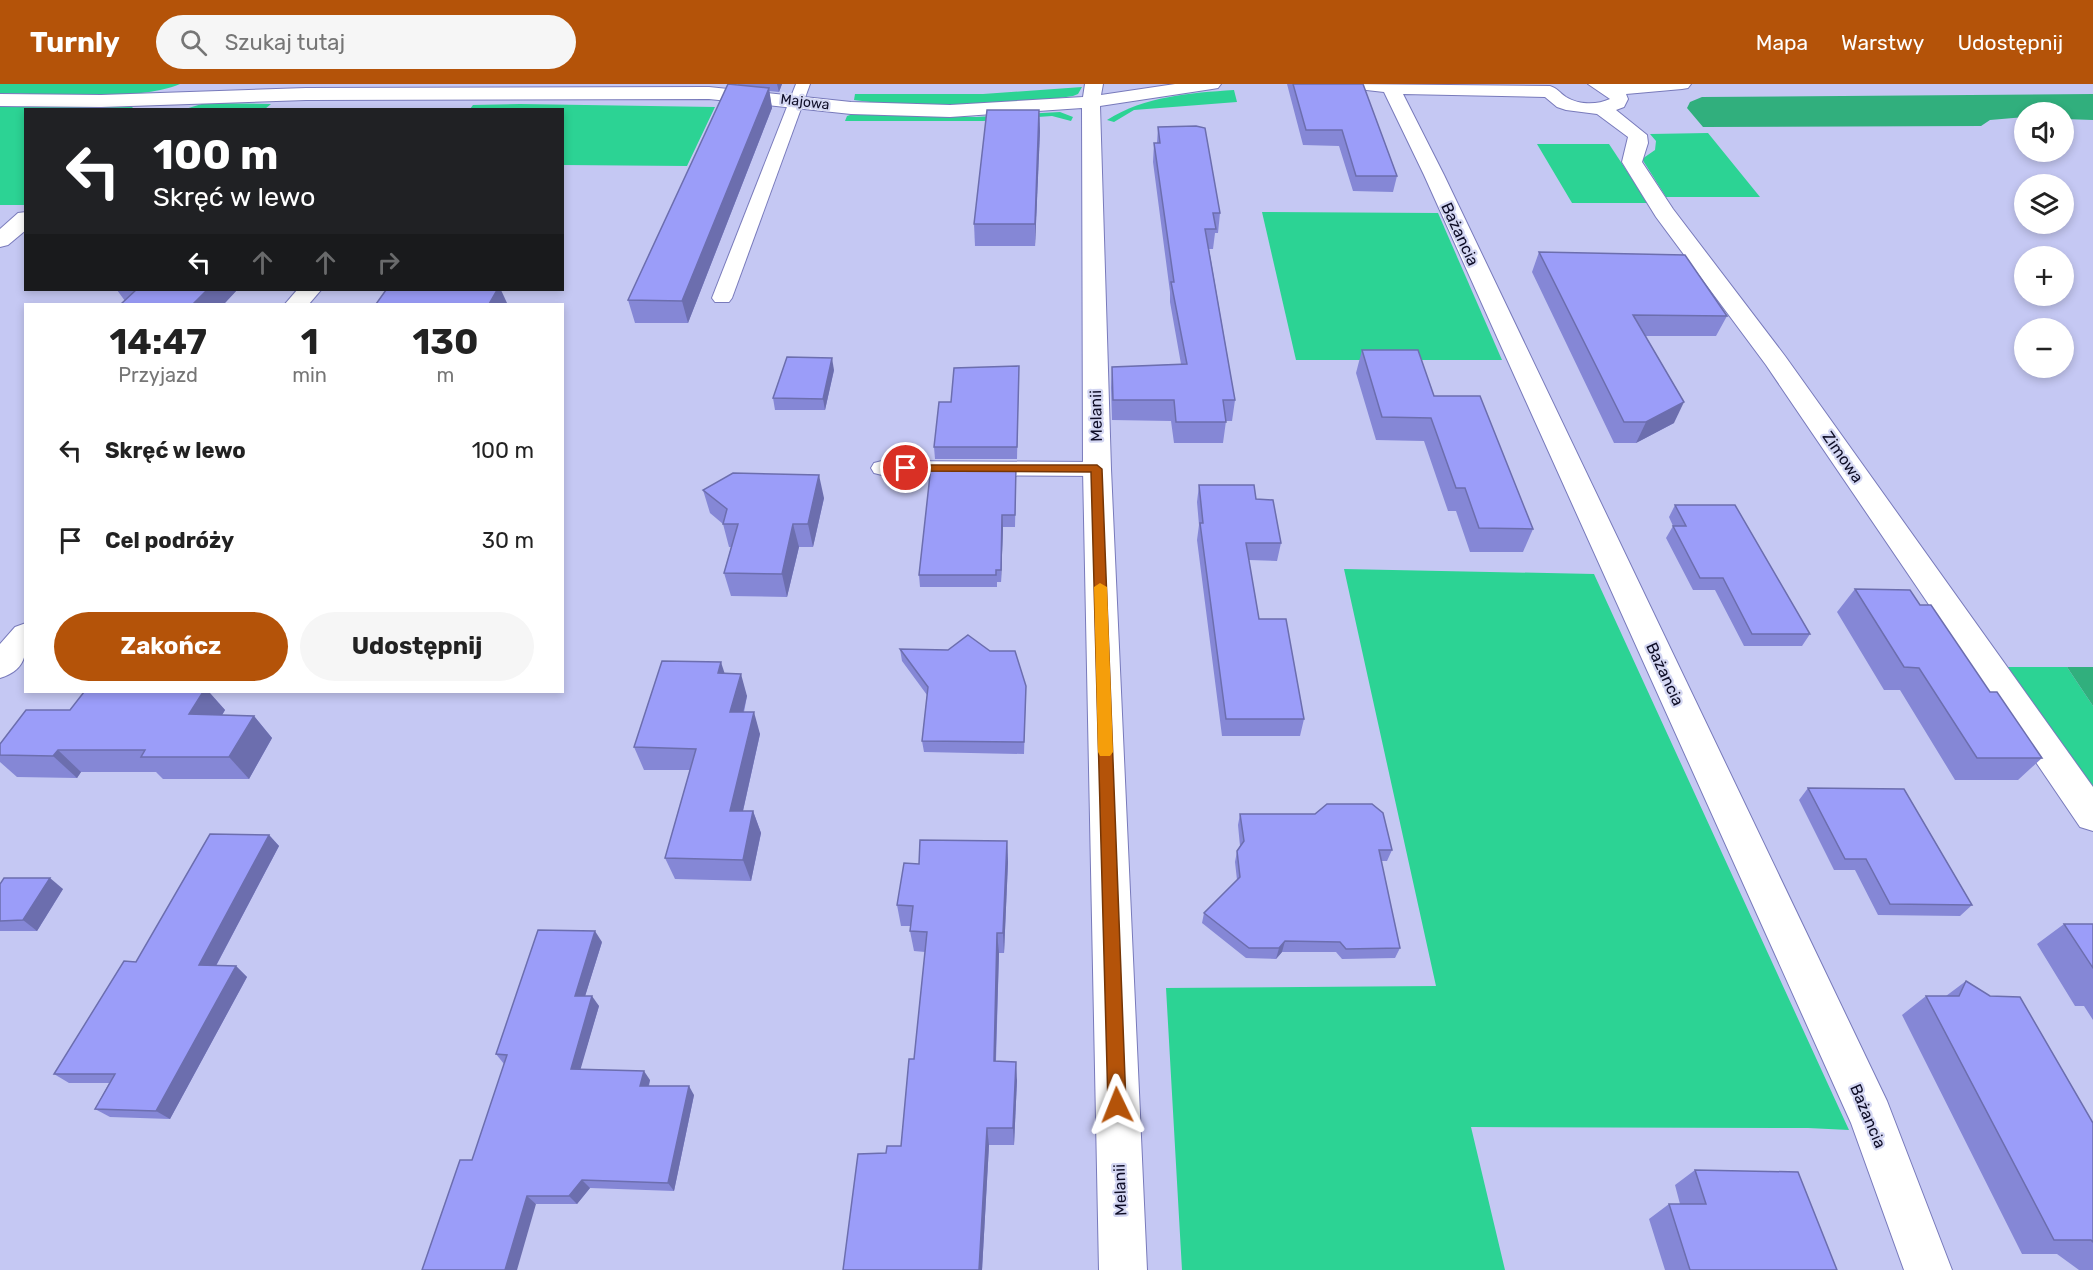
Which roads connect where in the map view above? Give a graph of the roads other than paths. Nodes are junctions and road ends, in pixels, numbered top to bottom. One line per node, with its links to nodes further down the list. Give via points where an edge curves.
1 (190, 84): 12 (street)
2 (1212, 84): 8 (street, Majowa)
3 (1355, 84): 5 (street)
4 (1683, 84): 9 (street)
5 (1390, 86): 6 (street); 24 (street, Bażancia, via 1871,1117)
6 (1553, 88): 9 (street, via 1565,104 1583,108)
7 (800, 93): 8 (street, Majowa, via 851,108 950,111); 10 (street, Majowa); 16 (lane)
8 (1092, 93): 19 (street, Melanii)
9 (1604, 94): 22 (street, Zimowa, via 1637,135 1638,148 1632,162 1664,212 1776,362)
10 (468, 96): 12 (street, Majowa, via 306,94)
11 (0, 100): 12 (street, Majowa)
12 (166, 104)
13 (24, 220): 14 (street)
14 (0, 240)
15 (308, 291): 17 (street)
16 (722, 298)
17 (298, 303)
18 (882, 468): 19 (lane)
19 (1097, 469): 23 (street, Melanii)
20 (24, 637): 21 (street)
21 (0, 666)
22 (2093, 816)
23 (1123, 1270)
24 (1928, 1270)

